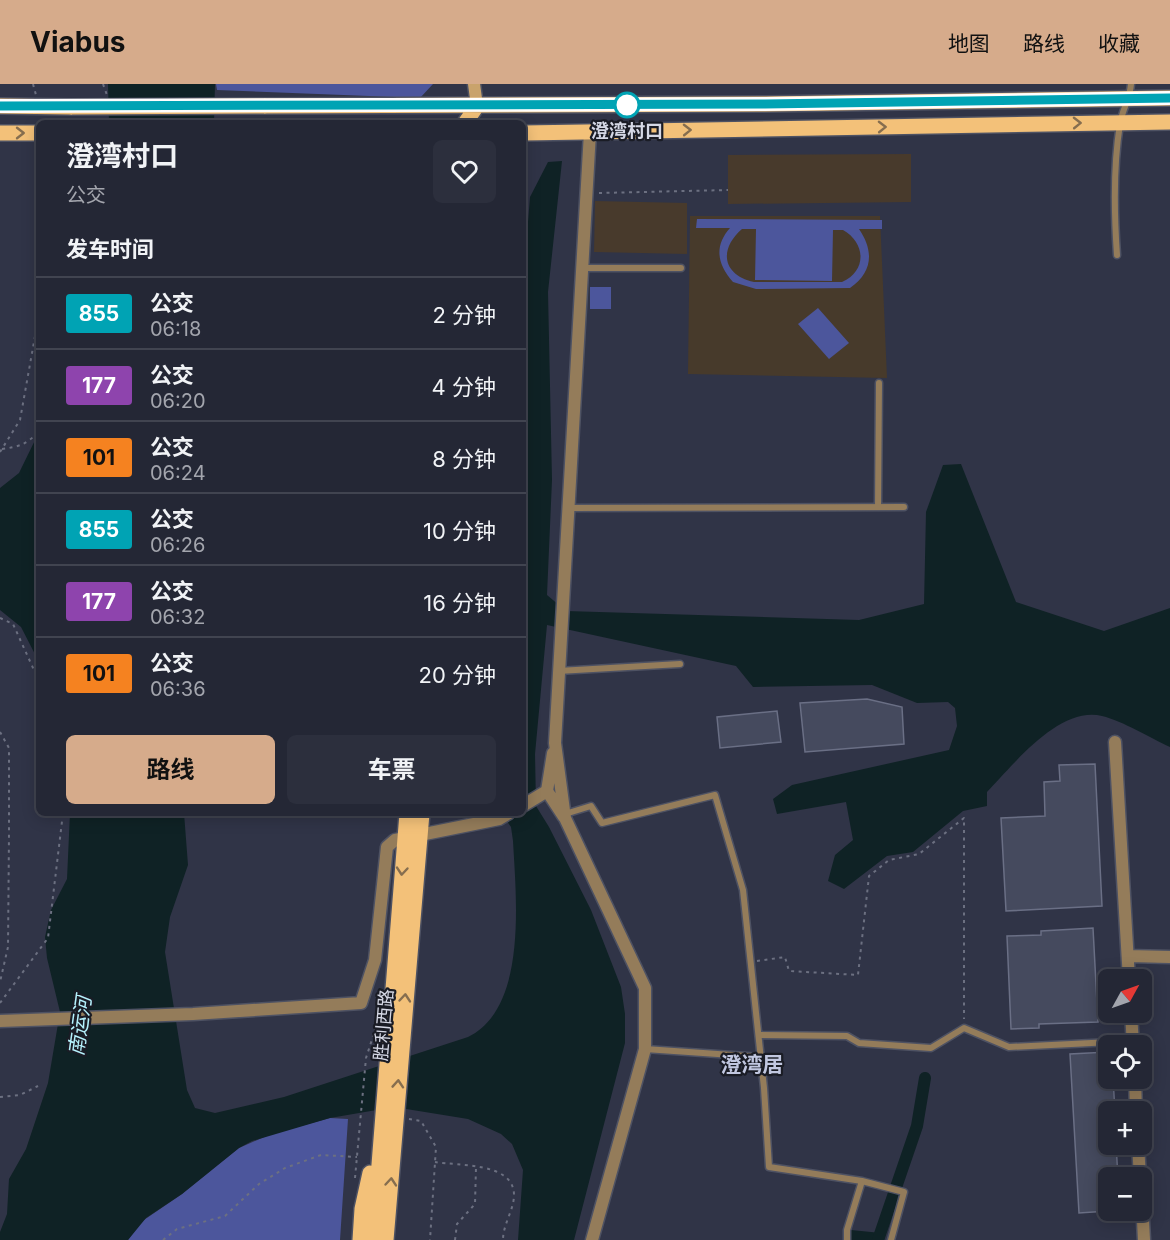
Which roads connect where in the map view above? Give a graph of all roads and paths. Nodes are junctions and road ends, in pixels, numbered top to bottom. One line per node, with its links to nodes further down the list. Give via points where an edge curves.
1 (474, 84): 5 (street)
2 (1130, 92): 3 (main road); 5 (main road); 9 (lane)
3 (1170, 98)
4 (0, 106): 5 (main road, bridge)
5 (477, 106): 6 (main road); 7 (main road)
6 (467, 120)
7 (479, 120)
8 (1170, 122): 9 (main road)
9 (1120, 123): 10 (main road, one-way to 9); 16 (lane, via 1114,208)
10 (590, 132): 13 (main road); 15 (street)
11 (0, 133): 12 (main road, one-way to 12)
12 (36, 133)
13 (526, 133)
14 (728, 190): 15 (path)
15 (587, 193): 17 (street)
16 (1117, 255)
17 (582, 268): 18 (lane); 23 (street)
18 (681, 268)
19 (36, 331): 22 (path, via 20,420)
20 (879, 383): 24 (lane)
21 (36, 434): 22 (path, via 18,447)
22 (1, 450)
23 (569, 507): 24 (lane); 28 (street)
24 (878, 507): 25 (lane)
25 (904, 507)
26 (0, 618): 29 (path, via 13,624)
27 (680, 663): 28 (lane)
28 (558, 671): 32 (street)
29 (36, 674)
30 (0, 732): 46 (path, via 9,748 8,947)
31 (1115, 742): 42 (street)
32 (555, 743): 33 (street); 39 (street)
33 (543, 793): 34 (street); 39 (street)
34 (526, 804)
35 (63, 816): 47 (path, via 48,938)
36 (407, 816): 41 (main road, 胜利西路)
37 (422, 816): 40 (main road, 胜利西路)
38 (504, 816): 40 (street)
39 (565, 816): 44 (lane, via 591,806 602,823 715,795 743,890); 52 (street, via 645,988)
40 (420, 833): 41 (street); 54 (main road, 胜利西路, one-way to 40)
41 (405, 838): 48 (street, via 387,847 375,960 361,1003); 54 (main road, 胜利西路, one-way to 54)
42 (1128, 956): 43 (street); 45 (street)
43 (1170, 957)
44 (751, 962): 49 (path, via 785,957 789,971 858,975 869,876 889,860 919,854 964,818); 50 (lane)
45 (1129, 969)
46 (0, 982)
47 (0, 1003)
48 (0, 1021)
49 (964, 1028): 50 (lane, via 931,1048 858,1043 847,1036); 51 (lane, via 1010,1047)
50 (759, 1035): 53 (lane)
51 (1098, 1044)
52 (645, 1049): 53 (lane); 70 (street)
53 (761, 1057): 61 (lane, via 769,1167)
54 (394, 1058): 57 (main road, 胜利西路)
55 (38, 1086): 56 (path, via 20,1095)
56 (0, 1097)
57 (390, 1114): 59 (path, via 421,1121 436,1147); 64 (main road, via 362,1209); 65 (main road, 胜利西路); 66 (main road, 胜利西路, one-way to 57)
58 (357, 1157): 63 (path, via 321,1155 285,1168 259,1184 225,1216 177,1229)
59 (435, 1162): 60 (path); 67 (path)
60 (476, 1167): 68 (path, via 475,1203 457,1224); 69 (path, via 504,1174 512,1185 514,1196)
61 (862, 1181): 71 (lane); 72 (lane, via 904,1192)
62 (1143, 1221): 73 (street)
63 (163, 1240)
64 (360, 1240)
65 (373, 1240)
66 (386, 1240)
67 (430, 1240)
68 (455, 1240)
69 (503, 1240)
70 (592, 1240)
71 (847, 1240)
72 (891, 1240)
73 (1144, 1240)

